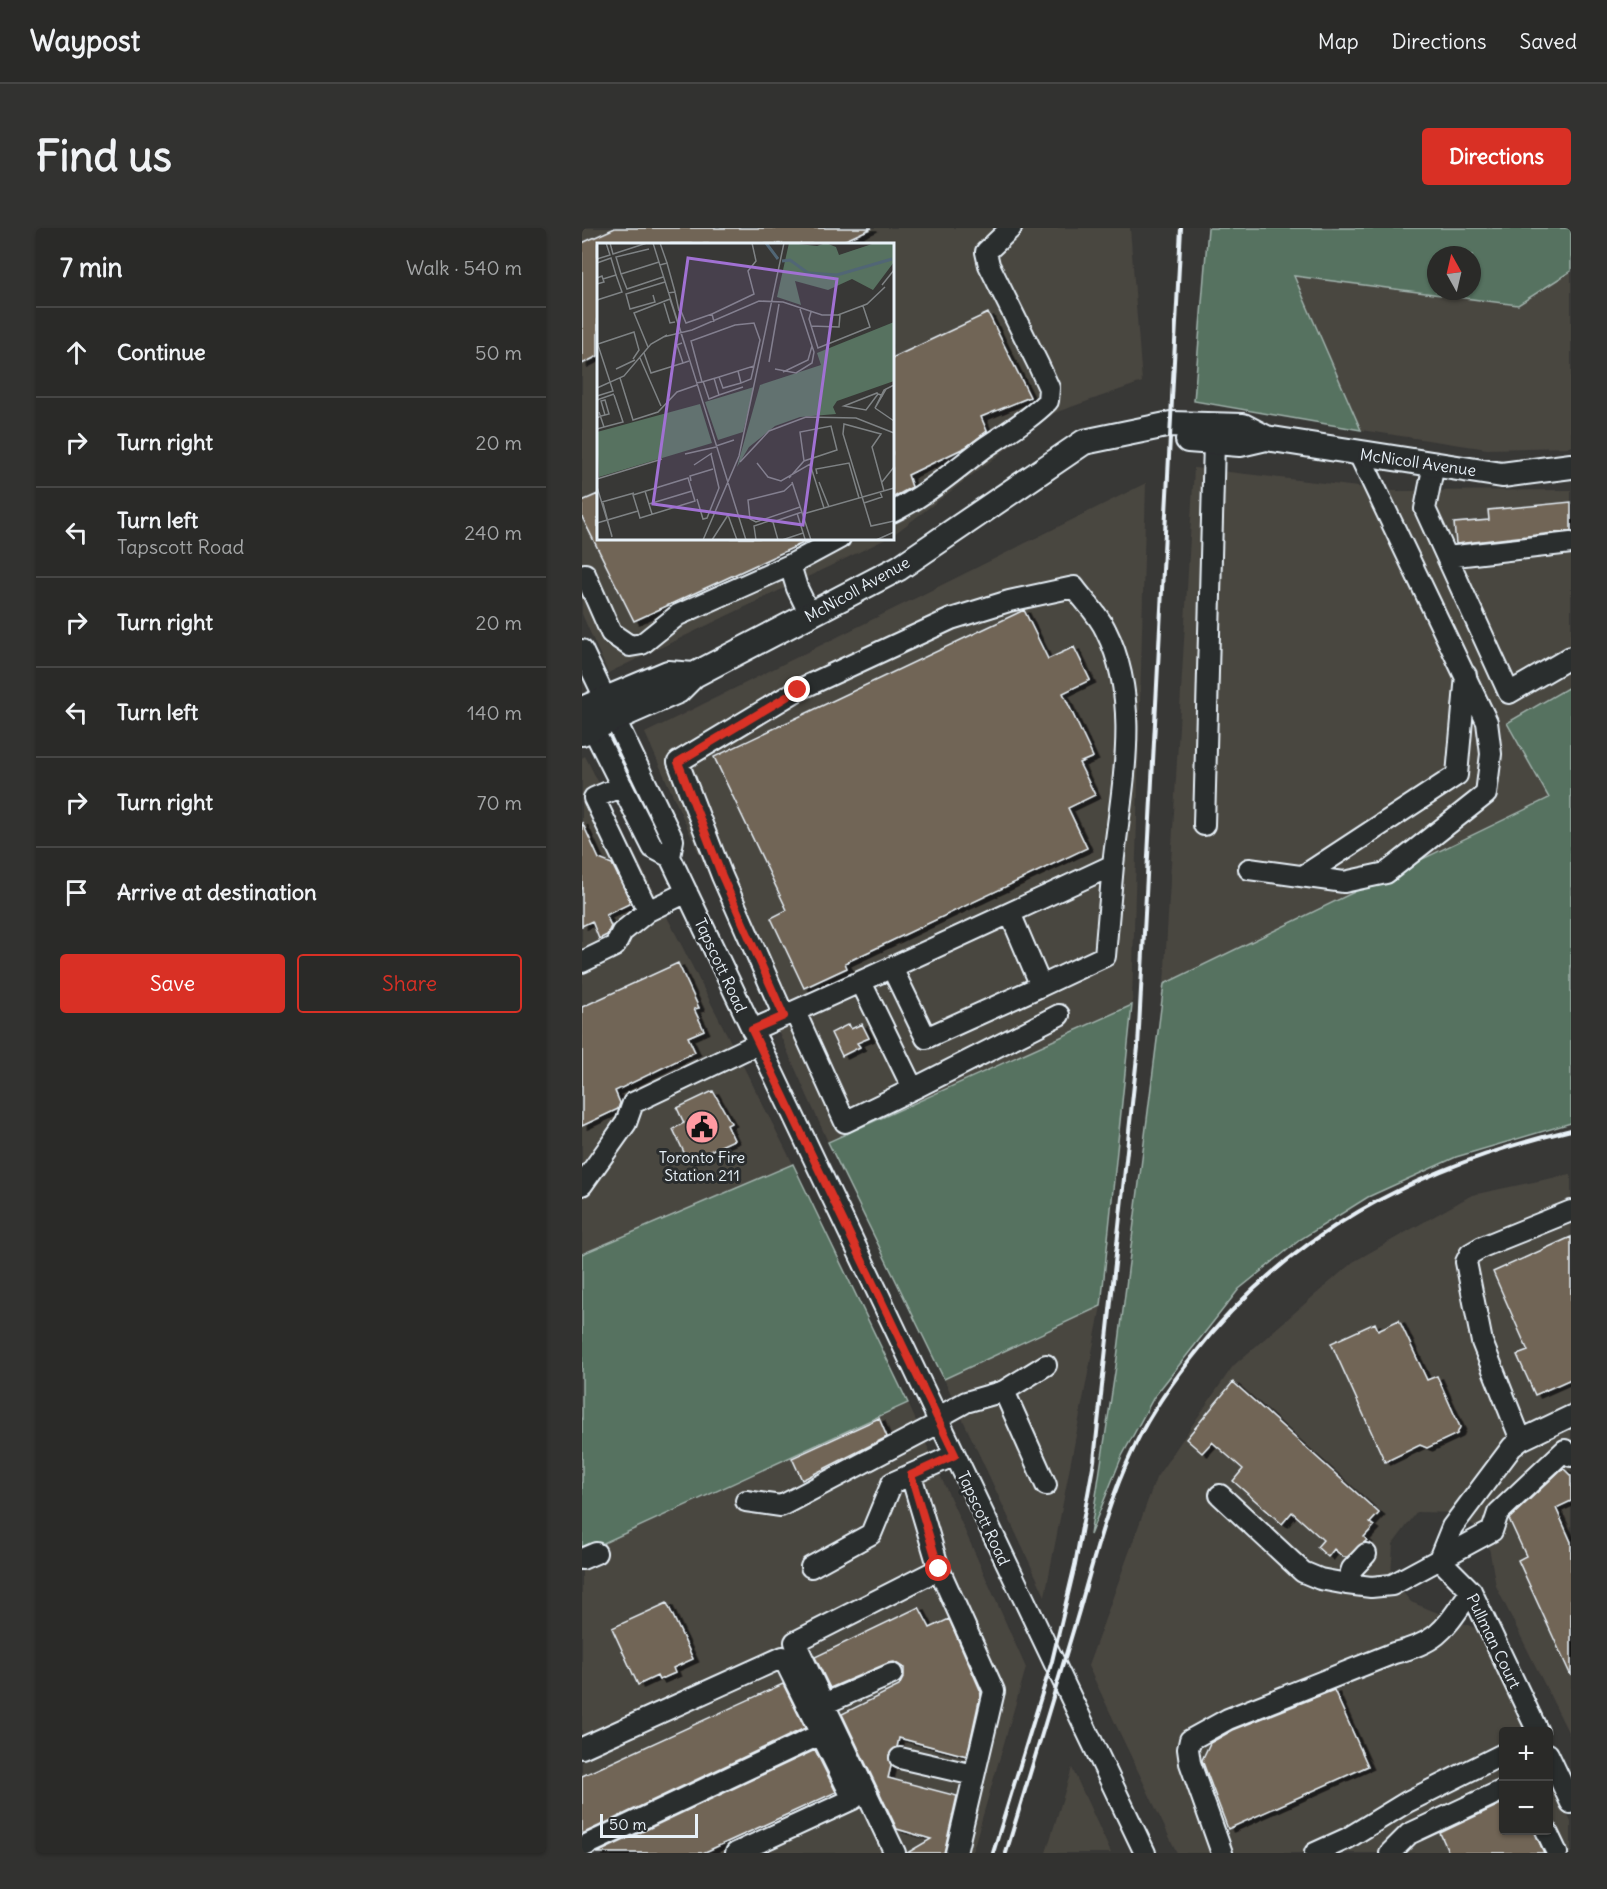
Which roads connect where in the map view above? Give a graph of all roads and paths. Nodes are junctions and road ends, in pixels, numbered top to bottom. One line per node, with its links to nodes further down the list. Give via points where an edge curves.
1 (1011, 228): 8 (street, via 986,252 1049,388 1048,401 921,498)
2 (1266, 438): 3 (main road, McNicoll Avenue, via 1240,444); 4 (main road, McNicoll Avenue, via 1243,426 1171,424 1084,442); 5 (main road, McNicoll Avenue)
3 (1214, 442): 4 (main road, McNicoll Avenue, via 1162,440 1088,458); 21 (street)
4 (1073, 452): 14 (main road, McNicoll Avenue, via 899,568)
5 (1359, 454): 6 (main road, McNicoll Avenue); 17 (street)
6 (1434, 464): 7 (main road, McNicoll Avenue, via 1502,475); 11 (street, via 1425,509)
7 (1571, 465)
8 (894, 511)
9 (836, 540): 12 (street)
10 (1571, 543): 11 (street)
11 (1447, 557): 16 (street, via 1509,693)
12 (790, 565): 13 (street, via 678,615 642,644 630,646 611,633); 14 (street)
13 (583, 572)
14 (810, 615): 18 (main road, McNicoll Avenue, via 694,675 678,691)
15 (582, 650): 18 (street, Tapscott Road)
16 (1571, 657)
17 (1466, 675): 25 (street, via 1457,776); 25 (street, via 1487,722 1491,754 1486,794 1386,873 1344,882)
18 (610, 708): 19 (main road, McNicoll Avenue); 22 (street, Tapscott Road, via 673,840)
19 (584, 717): 20 (street, Tapscott Road)
20 (622, 786): 22 (street, Tapscott Road, via 653,848); 27 (street, via 594,798)
21 (1204, 825)
22 (670, 857): 26 (street, Tapscott Road)
23 (1113, 865): 28 (street); 32 (street, via 1104,956); 33 (street, via 1127,740 1124,692 1106,629 1074,587 951,619 798,690 678,762 740,917)
24 (1249, 869): 25 (street)
25 (1303, 876)
26 (687, 892): 27 (street); 35 (street, Tapscott Road)
27 (648, 911): 29 (street, via 622,932 615,946)
28 (1010, 913): 30 (street); 32 (street)
29 (582, 962)
30 (892, 968): 31 (street); 32 (street, via 926,1038)
31 (861, 982): 33 (street); 36 (street)
32 (1041, 986)
33 (790, 1014): 35 (street); 36 (street, via 845,1122)
34 (1059, 1015): 36 (street)
35 (755, 1037): 37 (street, via 633,1103 626,1123); 42 (street, Tapscott Road)
36 (913, 1089)
37 (582, 1185)
38 (1571, 1211): 43 (street, via 1482,1247 1470,1254 1466,1262 1482,1342)
39 (1046, 1365): 40 (street)
40 (1004, 1391): 42 (street, via 966,1402); 47 (street)
41 (1571, 1416): 43 (street)
42 (938, 1421): 44 (street, Tapscott Road); 49 (street, via 781,1506)
43 (1521, 1440): 51 (street, via 1452,1527)
44 (955, 1455): 46 (street); 75 (street, Tapscott Road)
45 (1571, 1456): 51 (street, via 1564,1450 1498,1513 1492,1531)
46 (911, 1475): 52 (street, via 892,1483 872,1534); 53 (street)
47 (1046, 1485)
48 (1220, 1495): 54 (street, via 1304,1572)
49 (746, 1501)
50 (1366, 1554): 54 (street, via 1352,1569)
51 (1439, 1559): 54 (street, via 1392,1585); 55 (street, Pullman Court)
52 (811, 1566)
53 (939, 1569): 58 (street, via 795,1642); 66 (street, via 994,1691)
54 (1347, 1584)
55 (1471, 1591): 59 (street, Pullman Court); 76 (street, via 1440,1634 1420,1647 1394,1653 1228,1719 1190,1740 1190,1763)
56 (892, 1674): 58 (street)
57 (696, 1683): 61 (street)
58 (824, 1704): 73 (street)
59 (1536, 1727)
60 (821, 1734): 62 (street, via 783,1657); 71 (street); 72 (street, via 853,1799)
61 (582, 1736)
62 (582, 1748)
63 (1499, 1756): 77 (street)
64 (900, 1758): 66 (street)
65 (1553, 1764): 67 (street)
66 (975, 1775): 74 (street)
67 (1560, 1778): 69 (street)
68 (1499, 1792): 78 (street, via 1409,1834)
69 (1571, 1803)
70 (1548, 1835): 79 (street)
71 (582, 1847)
72 (736, 1853)
73 (895, 1853)
74 (956, 1853)
75 (1145, 1853)
76 (1222, 1853)
77 (1315, 1853)
78 (1390, 1853)
79 (1557, 1853)

